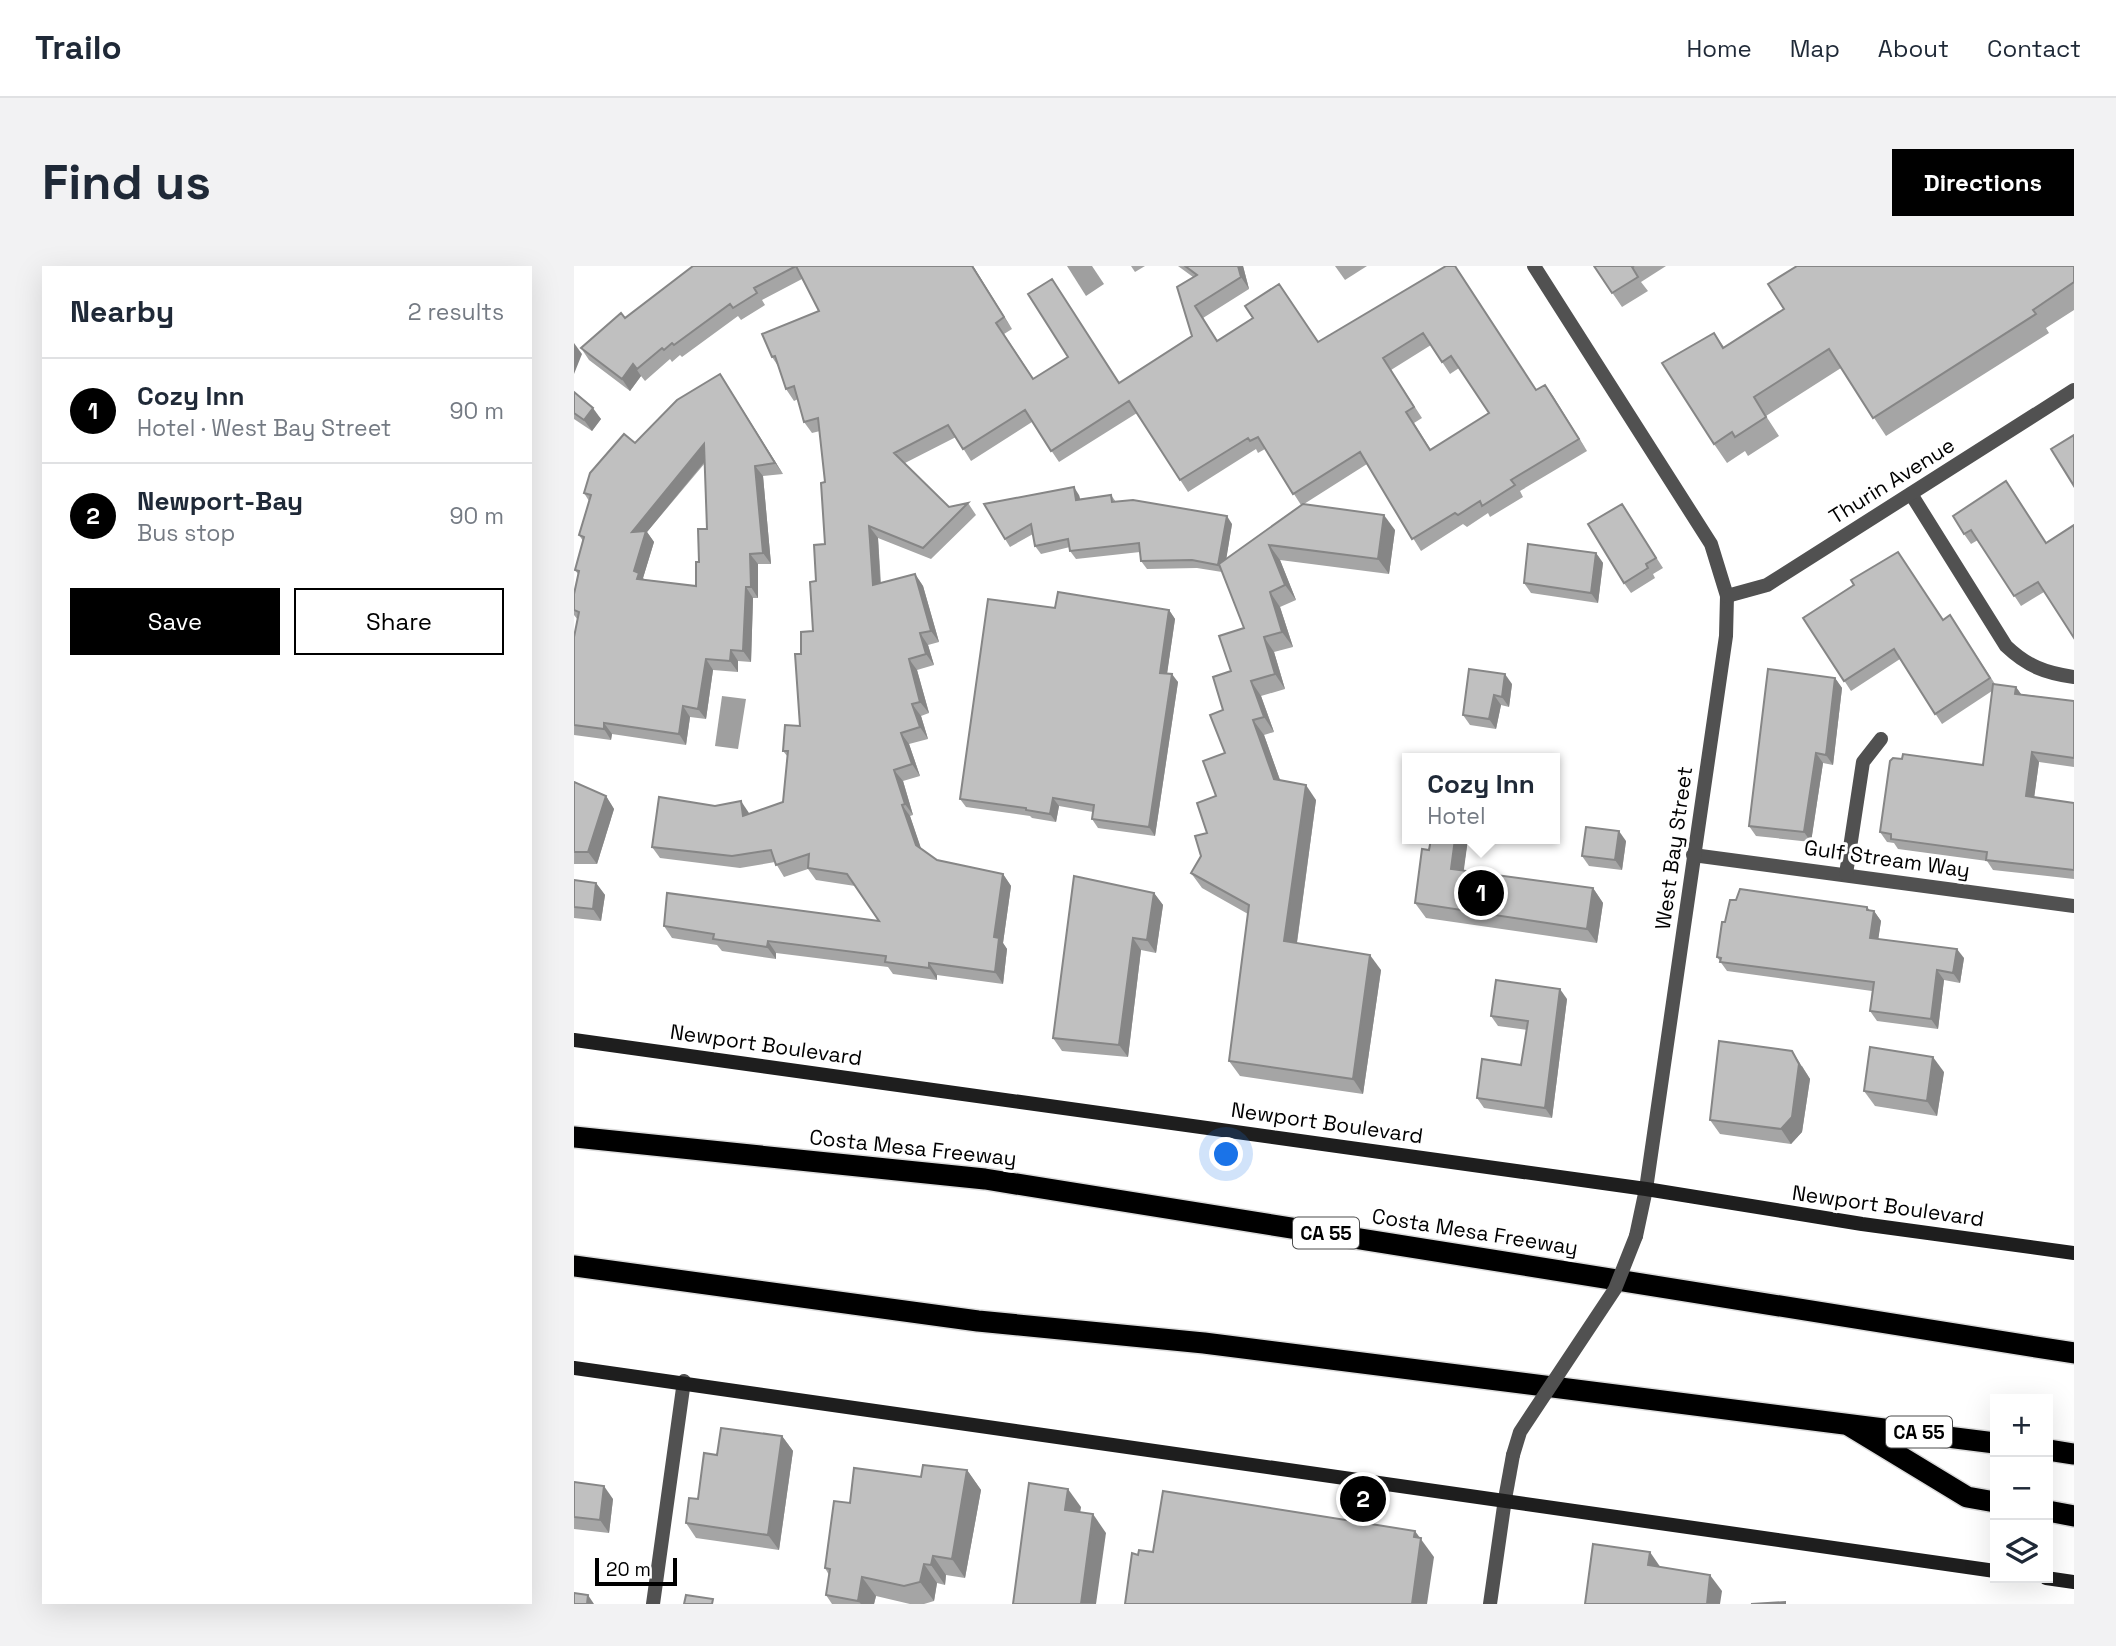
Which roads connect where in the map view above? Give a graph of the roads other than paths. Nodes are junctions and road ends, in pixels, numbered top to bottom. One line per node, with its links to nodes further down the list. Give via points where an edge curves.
1 (1534, 266): 4 (street, West Bay Street, via 1711,544)
2 (2074, 390): 3 (street, Thurin Avenue)
3 (1911, 494): 4 (street, Thurin Avenue, via 1767,585); 5 (street, via 2006,646 2024,663)
4 (1727, 596): 7 (street, West Bay Street, via 1726,636)
5 (2074, 677)
6 (1881, 739): 8 (street, via 1863,762)
7 (1693, 855): 8 (street, Gulf Stream Way); 12 (street, West Bay Street)
8 (1846, 874): 9 (street, Gulf Stream Way)
9 (2074, 906)
10 (574, 1040): 12 (main road, Newport Boulevard)
11 (574, 1136): 15 (highway, Costa Mesa Freeway / CA 55, via 985,1179)
12 (1646, 1189): 13 (main road, Newport Boulevard); 22 (street, West Bay Street, bridge, via 1636,1236 1615,1289 1520,1432)
13 (2074, 1253)
14 (574, 1266): 18 (highway, CA 55, via 978,1321 1218,1345)
15 (2074, 1353)
16 (574, 1368): 17 (main road)
17 (684, 1381): 22 (main road); 29 (street)
18 (1842, 1421): 19 (highway, CA 55); 23 (highway, via 1967,1497)
19 (1990, 1442)
20 (2053, 1451): 21 (highway)
21 (2074, 1454)
22 (1505, 1499): 26 (main road); 30 (street, West Bay Street)
23 (1990, 1501)
24 (2053, 1512): 25 (highway)
25 (2074, 1516)
26 (1990, 1570)
27 (2053, 1579): 28 (main road)
28 (2074, 1582)
29 (653, 1604)
30 (1490, 1604)

